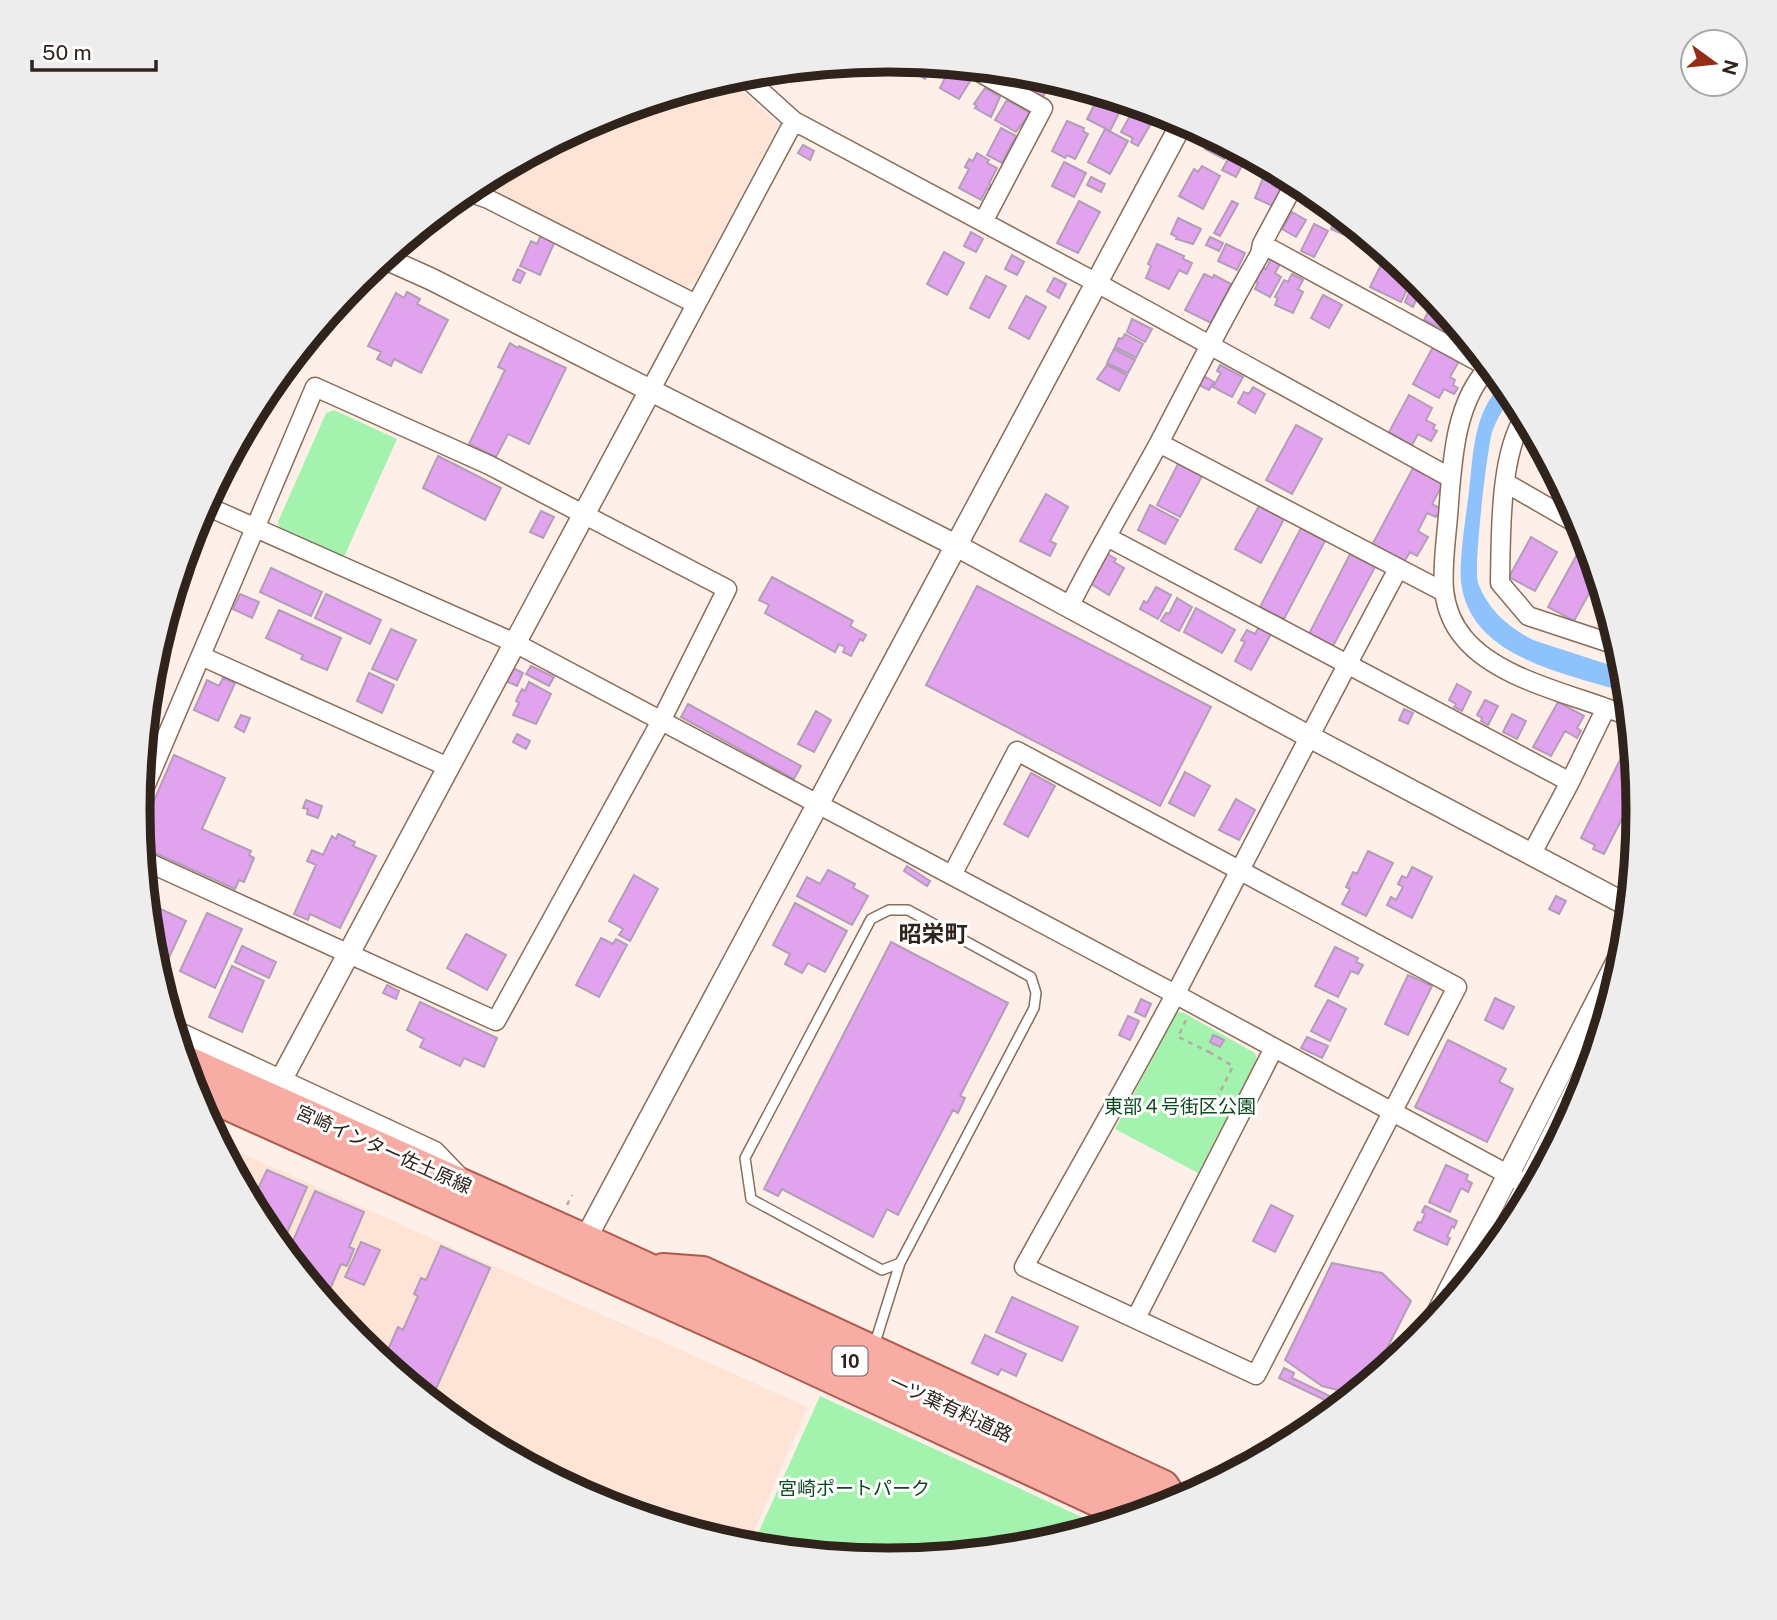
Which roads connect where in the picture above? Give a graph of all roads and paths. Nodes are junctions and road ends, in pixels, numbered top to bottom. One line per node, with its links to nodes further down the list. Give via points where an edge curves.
1 (992, 79): 7 (street, via 1043,108)
2 (754, 84): 3 (street)
3 (794, 121): 7 (street); 11 (street)
4 (1178, 131): 10 (street)
5 (1291, 191): 8 (street)
6 (479, 196): 11 (street)
7 (983, 222): 10 (street)
8 (1262, 244): 12 (street); 13 (street)
9 (394, 262): 15 (street)
10 (1097, 283): 12 (street); 25 (street)
11 (696, 304): 15 (street)
12 (1208, 346): 17 (street); 18 (street)
13 (1471, 357)
14 (1484, 375): 18 (street, via 1467,402 1455,439)
15 (650, 391): 21 (street); 25 (street)
16 (1519, 426): 19 (street)
17 (1159, 443): 24 (street); 26 (street)
18 (1451, 478): 27 (street)
19 (1506, 482): 22 (street); 29 (street, via 1500,583 1528,616)
20 (214, 509): 23 (street)
21 (584, 513): 23 (street, via 315,387); 30 (street); 35 (street, via 727,589)
22 (1567, 518)
23 (255, 528): 30 (street); 31 (street)
24 (1107, 537): 28 (street); 32 (street)
25 (957, 546): 28 (street); 40 (street)
26 (1398, 569): 27 (street); 32 (street)
27 (1444, 592): 33 (street, via 1451,618 1481,654 1522,678)
28 (1069, 607): 36 (street)
29 (1607, 642)
30 (515, 643): 35 (street); 37 (street)
31 (201, 656): 37 (street); 38 (street)
32 (1348, 663): 36 (street); 39 (street)
33 (1606, 708): 34 (street); 39 (street)
34 (1620, 713)
35 (661, 721): 40 (street); 46 (street, via 496,1021)
36 (1308, 736): 41 (street); 43 (street)
37 (449, 767): 46 (street)
38 (152, 772)
39 (1570, 782): 41 (street)
40 (817, 804): 44 (street); 62 (street)
41 (1531, 855): 45 (street)
42 (153, 864): 46 (street)
43 (1239, 869): 44 (street, via 1017,751); 48 (street); 57 (street, via 1457,987)
44 (952, 875): 48 (street)
45 (1620, 902)
46 (349, 953): 55 (street)
47 (1606, 982): 59 (street)
48 (1175, 994): 52 (street); 66 (street, via 1024,1267)
49 (1188, 1017): 53 (path, via 1178,1037)
50 (185, 1035): 55 (street)
51 (1213, 1046): 53 (path)
52 (1275, 1048): 57 (street); 66 (street)
53 (1209, 1052): 58 (path, via 1233,1066 1213,1106)
54 (195, 1064): 61 (main road, 宮崎インター佐土原線 / 10)
55 (282, 1078): 61 (street, via 435,1151)
56 (207, 1096): 62 (main road, 宮崎インター佐土原線 / 10)
57 (1392, 1112): 59 (street); 66 (street, via 1256,1375)
58 (1227, 1113)
59 (1508, 1174): 60 (street); 65 (street)
60 (1525, 1184)
61 (467, 1185): 62 (main road, 宮崎インター佐土原線 / 10)
62 (579, 1250): 64 (main road, 一ツ葉有料道路 / 10); 70 (main road, 一ツ葉有料道路 / 10)
63 (900, 1263): 63 (lane, via 1034,1008 1035,993 1031,977 908,910 889,910 871,919 745,1158 751,1199 882,1270); 67 (lane)
64 (647, 1267): 67 (main road, via 704,1271); 69 (main road, 一ツ葉有料道路 / 10)
65 (1449, 1291)
66 (1136, 1318)
67 (874, 1348): 68 (main road, via 1164,1485)
68 (1169, 1493)
69 (1152, 1499)
70 (1118, 1512)

